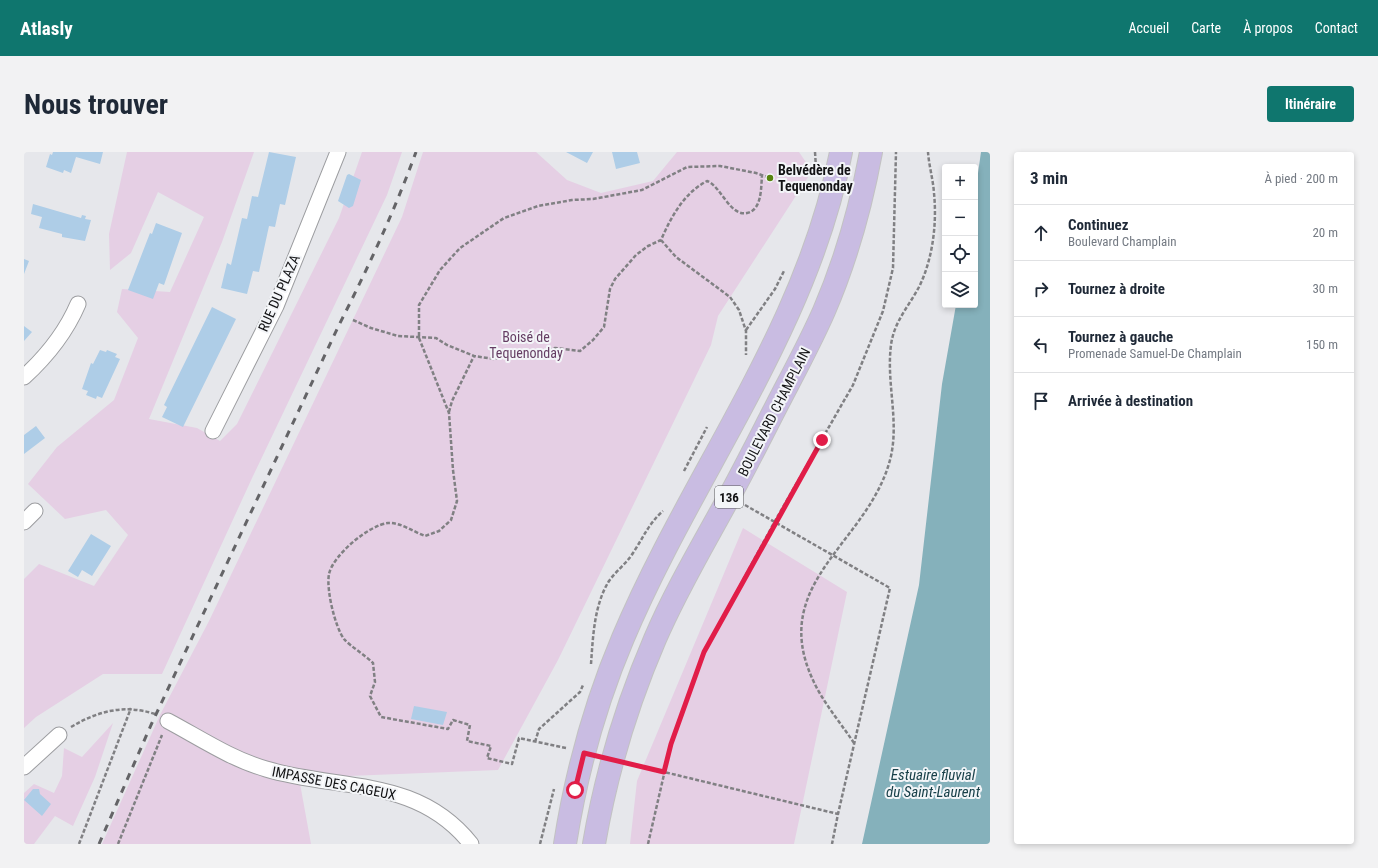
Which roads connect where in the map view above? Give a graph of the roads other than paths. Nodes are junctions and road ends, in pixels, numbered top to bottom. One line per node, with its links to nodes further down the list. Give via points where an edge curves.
1 (338, 152): 6 (street, RUE DU PLAZA, via 276,306)
2 (841, 152): 13 (main road, 136, via 836,181 815,248 795,299 774,346 640,602 574,751)
3 (871, 152): 14 (main road, BOULEVARD CHAMPLAIN / 136, via 865,186 844,258 824,310 655,639 621,730)
4 (78, 304): 5 (street, via 70,323 42,361)
5 (24, 377)
6 (212, 431)
7 (35, 511): 8 (street)
8 (24, 522)
9 (168, 721): 12 (street, IMPASSE DES CAGEUX, via 238,759 264,769 299,778 390,791 418,802 439,813)
10 (59, 735): 11 (street)
11 (24, 767)
12 (471, 844)
13 (565, 844)
14 (594, 844)

